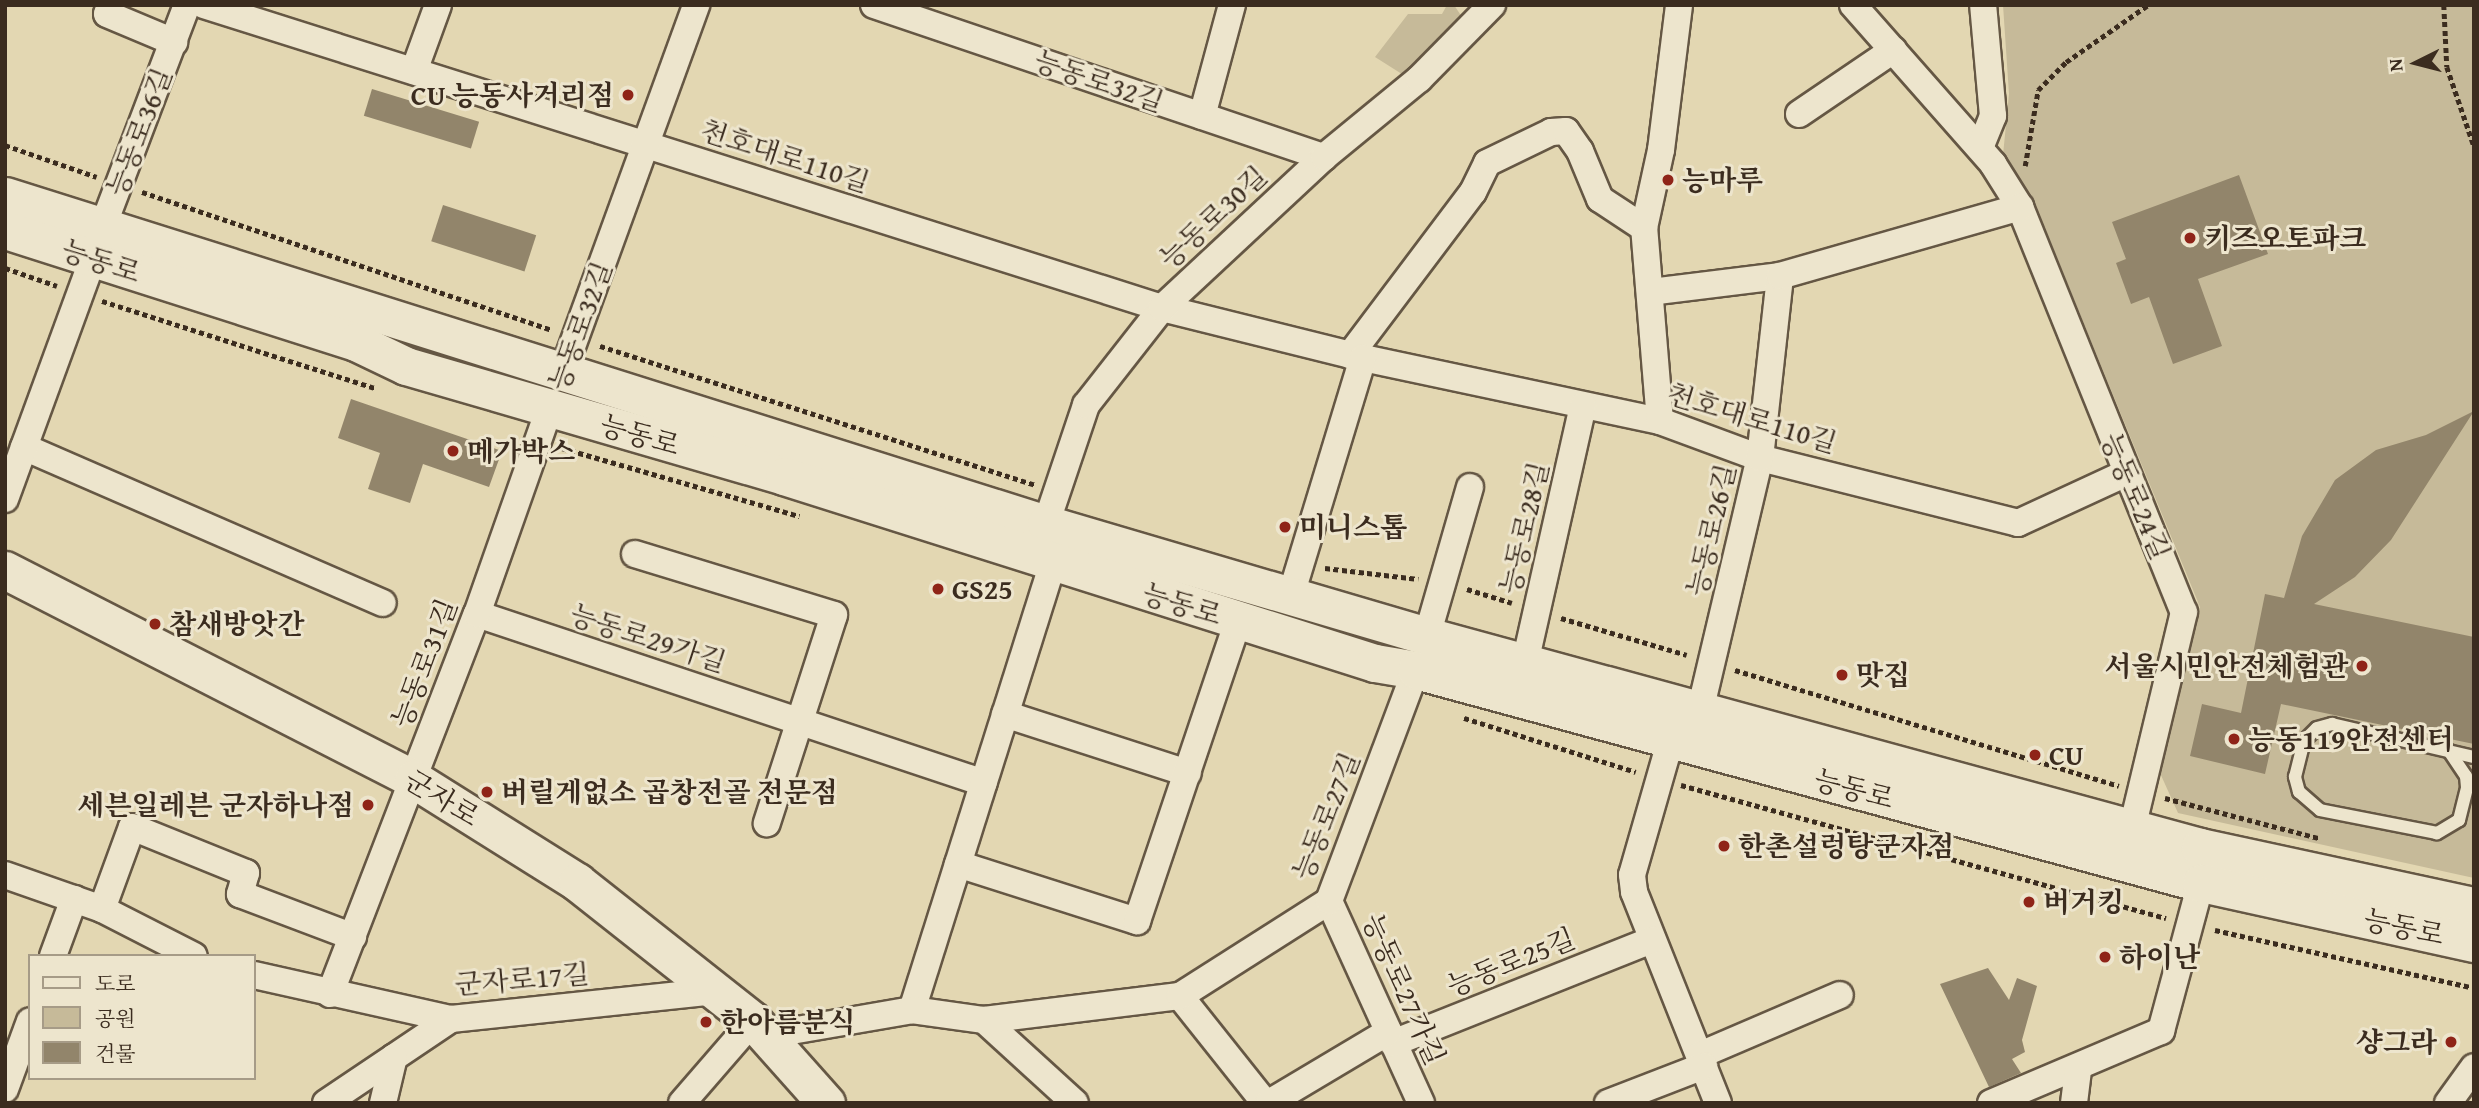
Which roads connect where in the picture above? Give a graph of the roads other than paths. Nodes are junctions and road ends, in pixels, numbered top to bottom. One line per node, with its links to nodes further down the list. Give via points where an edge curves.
1 (110, 5): 12 (street, via 107,14)
2 (187, 5): 12 (street, 능동로36길)
3 (204, 5): 14 (street, 천호대로110길)
4 (438, 5): 14 (street)
5 (696, 5): 17 (street, 능동로32길)
6 (874, 5): 16 (street, 능동로32길)
7 (1232, 5): 16 (street)
8 (1492, 5): 19 (street, 능동로30길, via 1419,79)
9 (1679, 5): 22 (street, via 1661,150)
10 (1853, 5): 13 (street, 능동로24길)
11 (1983, 5): 18 (street, via 1993,116)
12 (174, 41): 24 (street, 능동로36길)
13 (1892, 50): 15 (street); 18 (street, 능동로24길)
14 (414, 72): 17 (street, 천호대로110길)
15 (1799, 114)
16 (1202, 116): 19 (street, 능동로32길)
17 (645, 145): 27 (street, 천호대로110길); 29 (street, 능동로32길)
18 (1980, 148): 21 (street, 능동로24길)
19 (1324, 157): 27 (street, 능동로30길)
20 (5, 196): 24 (main road)
21 (2014, 198): 25 (street); 35 (street, 능동로24길)
22 (1644, 228): 26 (street); 28 (street, via 1600,199 1580,151 1566,131 1487,163 1473,192 1443,228)
23 (5, 230): 24 (main road, 능동로)
24 (98, 243): 29 (main road, 능동로); 31 (main road, 능동로); 33 (street, 능동로36길)
25 (1780, 276): 26 (street); 34 (street, 능동로26길)
26 (1650, 292): 32 (street)
27 (1162, 308): 28 (street, 천호대로110길); 38 (street, 능동로30길, via 1086,405)
28 (1356, 357): 30 (street, 천호대로110길); 42 (street)
29 (562, 374): 31 (main road, 능동로32길); 38 (main road, 능동로)
30 (1583, 406): 32 (street, 천호대로110길); 47 (street, 능동로28길)
31 (549, 409): 40 (main road, 능동로, via 784,476); 44 (street, 능동로31길)
32 (1660, 421): 34 (street, 천호대로110길)
33 (24, 446): 37 (street, 능동로36길); 43 (street)
34 (1760, 458): 35 (street, 천호대로110길, via 2018,523); 49 (street, 능동로26길)
35 (2126, 473): 59 (street, 능동로24길, via 2184,612)
36 (1470, 487): 46 (street)
37 (5, 499)
38 (1050, 508): 42 (main road, 능동로)
39 (635, 554): 51 (street, via 834,615)
40 (1053, 564): 45 (main road, 능동로); 50 (street)
41 (5, 570): 56 (main road, 군자로)
42 (1295, 580): 46 (main road, 능동로)
43 (383, 603)
44 (477, 614): 51 (street, 능동로29가길); 56 (street, 능동로31길)
45 (1238, 621): 48 (main road, 능동로, via 1375,663); 55 (street, 능동로)
46 (1427, 636): 47 (main road, 능동로)
47 (1525, 663): 49 (main road, 능동로)
48 (1416, 670): 52 (main road, 능동로); 64 (street, 능동로27길)
49 (1700, 711): 59 (main road, 능동로)
50 (1005, 714): 55 (street); 57 (street)
51 (800, 722): 57 (street, 능동로29가길); 58 (street)
52 (1671, 739): 59 (main road, 능동로); 68 (street, via 1632,874)
53 (2449, 751): 53 (lane, via 2332,724 2317,728 2304,741 2295,777 2299,792 2319,810 2437,833 2459,820 2467,789 2466,776); 54 (lane)
54 (2474, 757)
55 (1188, 773): 60 (street, 능동로, via 1137,921)
56 (413, 779): 67 (street, 능동로31길); 73 (main road, 군자로, via 577,882)
57 (984, 783): 60 (street)
58 (767, 822)
59 (2129, 845): 62 (main road, 능동로); 65 (main road, 능동로, via 2263,862)
60 (958, 864): 77 (street)
61 (5, 875): 63 (street)
62 (2201, 883): 69 (main road, 능동로); 86 (street, via 2161,1031)
63 (74, 898): 66 (street); 70 (street)
64 (1329, 901): 76 (street, 능동로27길); 82 (street, 능동로27가길)
65 (2474, 906)
66 (102, 909): 67 (street, via 132,827 246,873 240,894); 71 (street)
67 (353, 937): 74 (street, 능동로31길)
68 (1652, 940): 82 (street, 능동로25길); 84 (street)
69 (2474, 943)
70 (54, 954)
71 (190, 954)
72 (256, 976): 74 (street, 군자로17길)
73 (716, 991): 78 (street, 군자로17길); 81 (main road, 군자로)
74 (330, 994): 78 (street, 군자로17길)
75 (1840, 995): 84 (street)
76 (1180, 996): 79 (street, 능동로27길); 93 (street)
77 (912, 1010): 79 (street, 능동로27길); 81 (street, 능동로27길)
78 (451, 1019): 83 (street)
79 (984, 1020): 92 (street)
80 (28, 1027): 87 (street)
81 (760, 1028): 90 (street); 91 (main road, 군자로)
82 (1390, 1037): 93 (street); 94 (street, 능동로27가길)
83 (394, 1057): 88 (street); 89 (street)
84 (1702, 1061): 95 (street); 96 (street)
85 (2474, 1067): 99 (street)
86 (2078, 1068): 97 (street); 98 (street)
87 (5, 1090)
88 (326, 1103)
89 (383, 1103)
90 (682, 1103)
91 (826, 1103)
92 (1075, 1103)
93 (1267, 1103)
94 (1422, 1103)
95 (1608, 1103)
96 (1718, 1103)
97 (1992, 1103)
98 (2074, 1103)
99 (2448, 1103)

